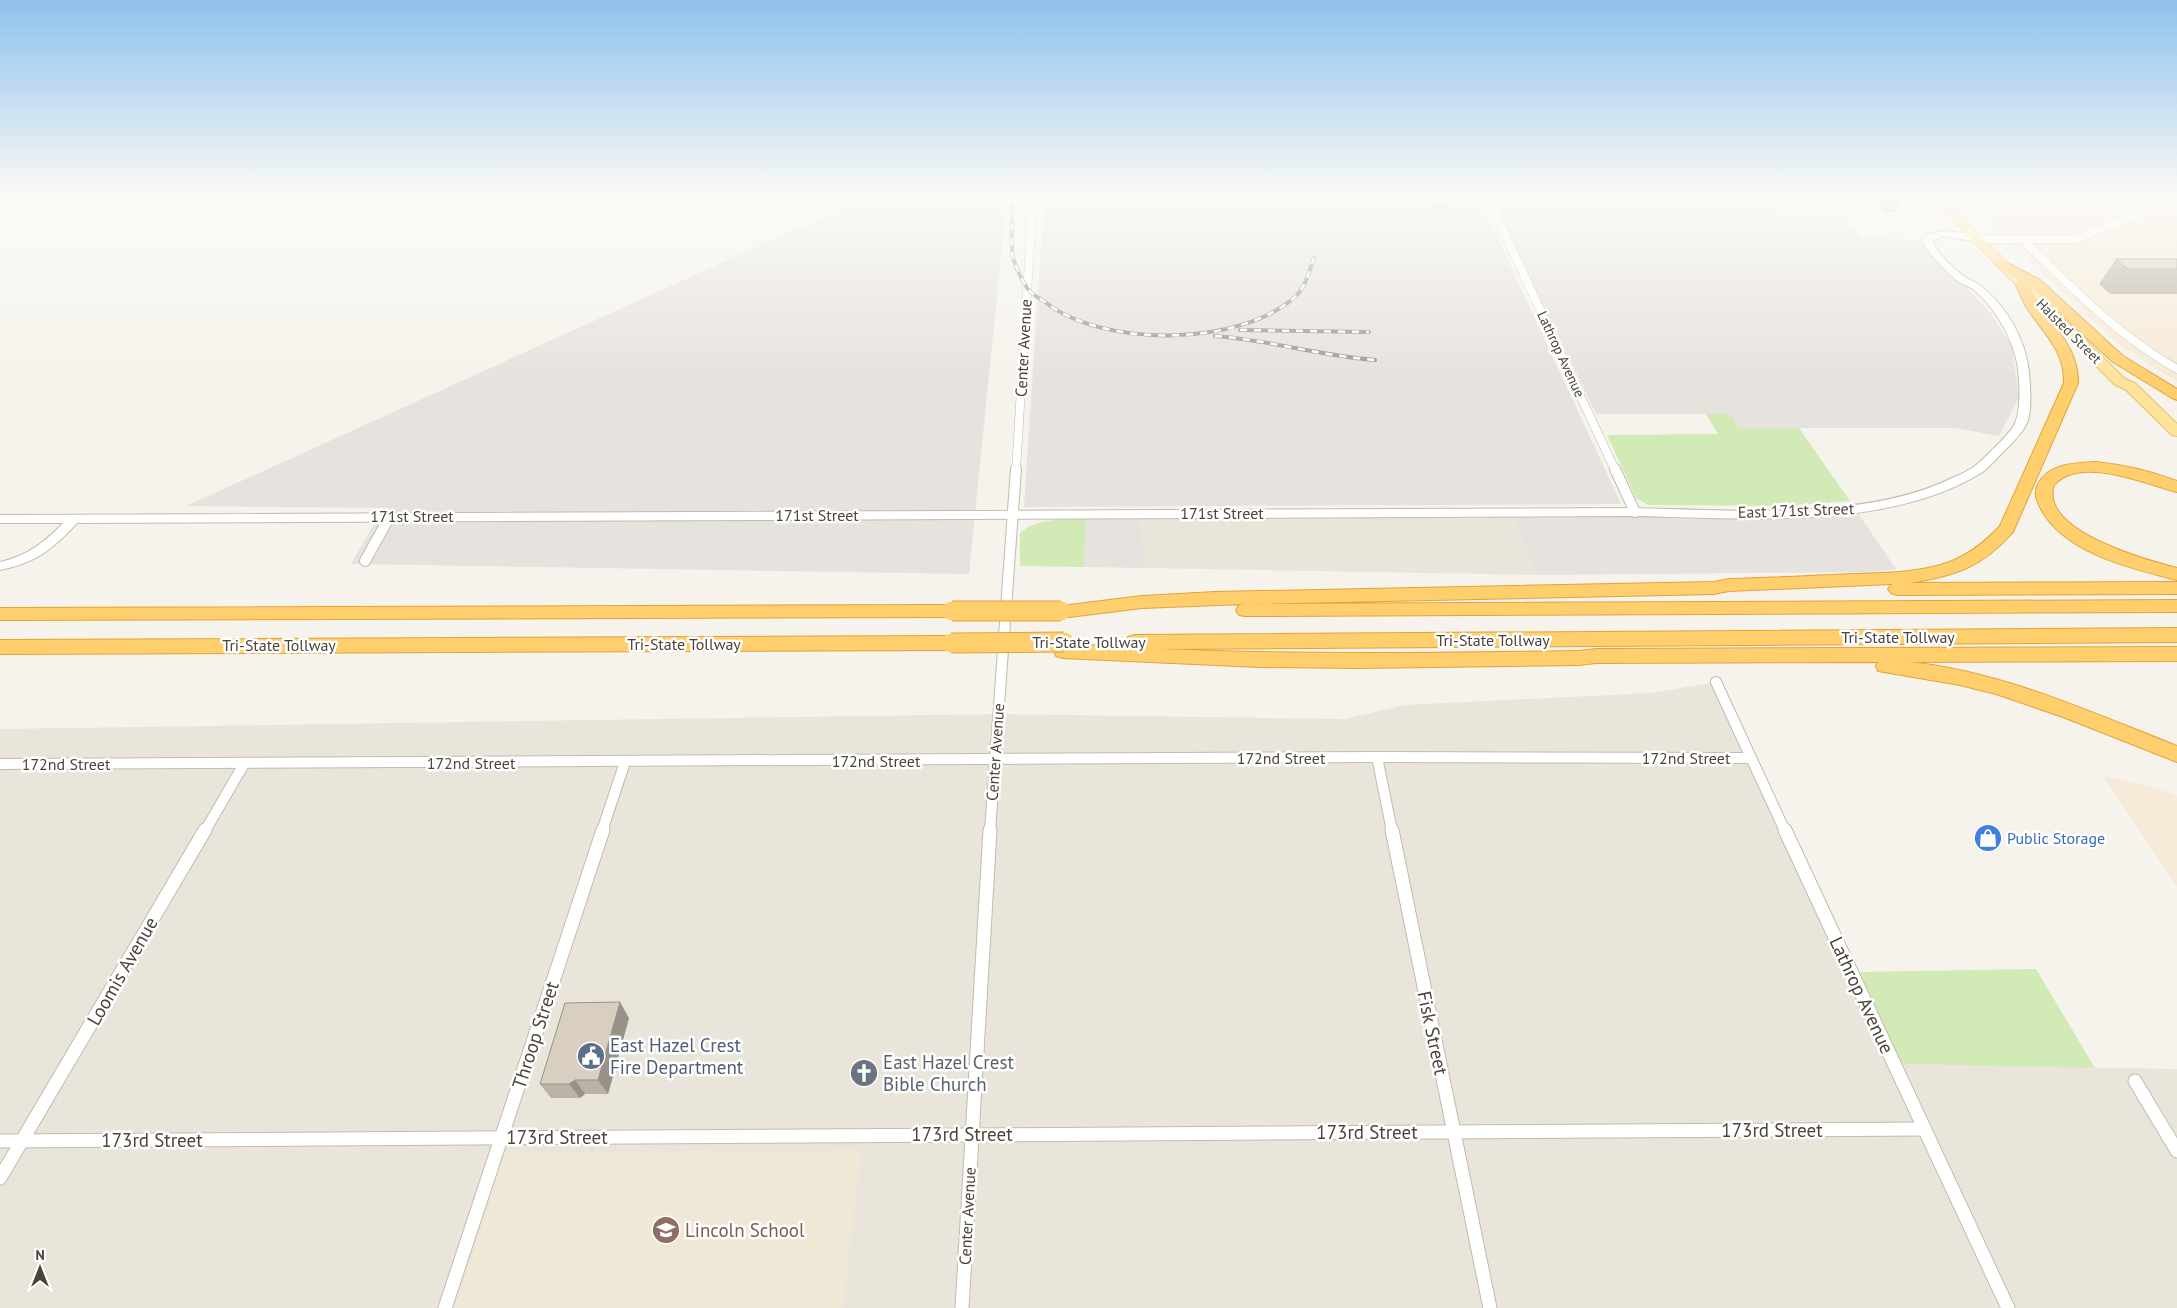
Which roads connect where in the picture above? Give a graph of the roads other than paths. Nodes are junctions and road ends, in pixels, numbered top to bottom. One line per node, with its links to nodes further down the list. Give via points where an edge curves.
1 (1029, 257): 17 (street, Center Avenue)
2 (1516, 257): 16 (street, Lathrop Avenue)
3 (1940, 257): 9 (street, via 1963,281)
4 (1955, 257): 9 (street)
5 (1995, 257): 7 (main road, Halsted Street)
6 (2040, 257): 10 (street, via 2131,342)
7 (2002, 264): 8 (main road, Halsted Street); 12 (highway, via 2035,282 2118,359)
8 (2022, 283): 11 (main road, Halsted Street); 24 (highway, via 2034,310 2066,353 2071,378 2068,392 2011,519 1998,540 1964,563 1920,575)
9 (1975, 285): 16 (street, East 171st Street, via 2000,314 2016,340 2025,376 2025,395 2021,423 2001,451 1974,473 1938,489 1901,500 1845,511)
10 (2177, 368)
11 (2119, 381): 13 (main road, Halsted Street, via 2131,387); 14 (main road, Halsted Street, via 2120,388)
12 (2177, 395)
13 (2177, 432)
14 (2177, 444)
15 (2177, 487): 23 (highway, via 2136,474 2086,468 2055,474 2043,491 2050,512 2081,538 2128,560)
16 (1635, 512): 17 (street, 171st Street)
17 (1013, 514): 18 (street, 171st Street); 39 (street, Center Avenue)
18 (390, 516): 20 (street, 171st Street); 21 (street)
19 (0, 519): 20 (street, 171st Street)
20 (73, 519): 22 (street, via 38,554)
21 (365, 561)
22 (0, 566)
23 (2177, 574)
24 (1714, 588): 25 (highway); 27 (highway, via 1225,598 1142,602)
25 (2177, 588)
26 (2177, 606): 27 (highway, Tri-State Tollway)
27 (1065, 611): 28 (highway, Tri-State Tollway, bridge)
28 (0, 614)
29 (2177, 635): 32 (highway, Tri-State Tollway)
30 (956, 643): 31 (highway, Tri-State Tollway); 32 (highway, bridge)
31 (0, 647)
32 (1063, 647): 34 (highway, via 1259,660)
33 (2177, 654): 34 (highway)
34 (1579, 658): 36 (highway, via 1598,661 1876,665 1917,669 2012,692)
35 (1716, 682): 38 (street, Lathrop Avenue)
36 (2177, 754)
37 (1377, 757): 38 (street, 172nd Street); 39 (street, 172nd Street); 45 (street, Fisk Street)
38 (1752, 758): 44 (street, Lathrop Avenue)
39 (994, 760): 40 (street, 172nd Street); 46 (street, Center Avenue)
40 (624, 762): 42 (street, 172nd Street); 47 (street, Throop Street)
41 (0, 764): 42 (street, 172nd Street)
42 (244, 764): 49 (street, Loomis Avenue)
43 (2135, 1082): 50 (street)
44 (1924, 1129): 45 (street, 173rd Street); 55 (street, Lathrop Avenue)
45 (1453, 1132): 46 (street, 173rd Street); 54 (street, Fisk Street)
46 (972, 1134): 47 (street, 173rd Street); 53 (street, Center Avenue)
47 (501, 1137): 49 (street, 173rd Street); 52 (street, Throop Street)
48 (0, 1141): 49 (street, 173rd Street)
49 (22, 1141): 51 (street, Loomis Avenue)
50 (2177, 1151)
51 (0, 1178)
52 (445, 1308)
53 (962, 1308)
54 (1490, 1308)
55 (2008, 1308)

